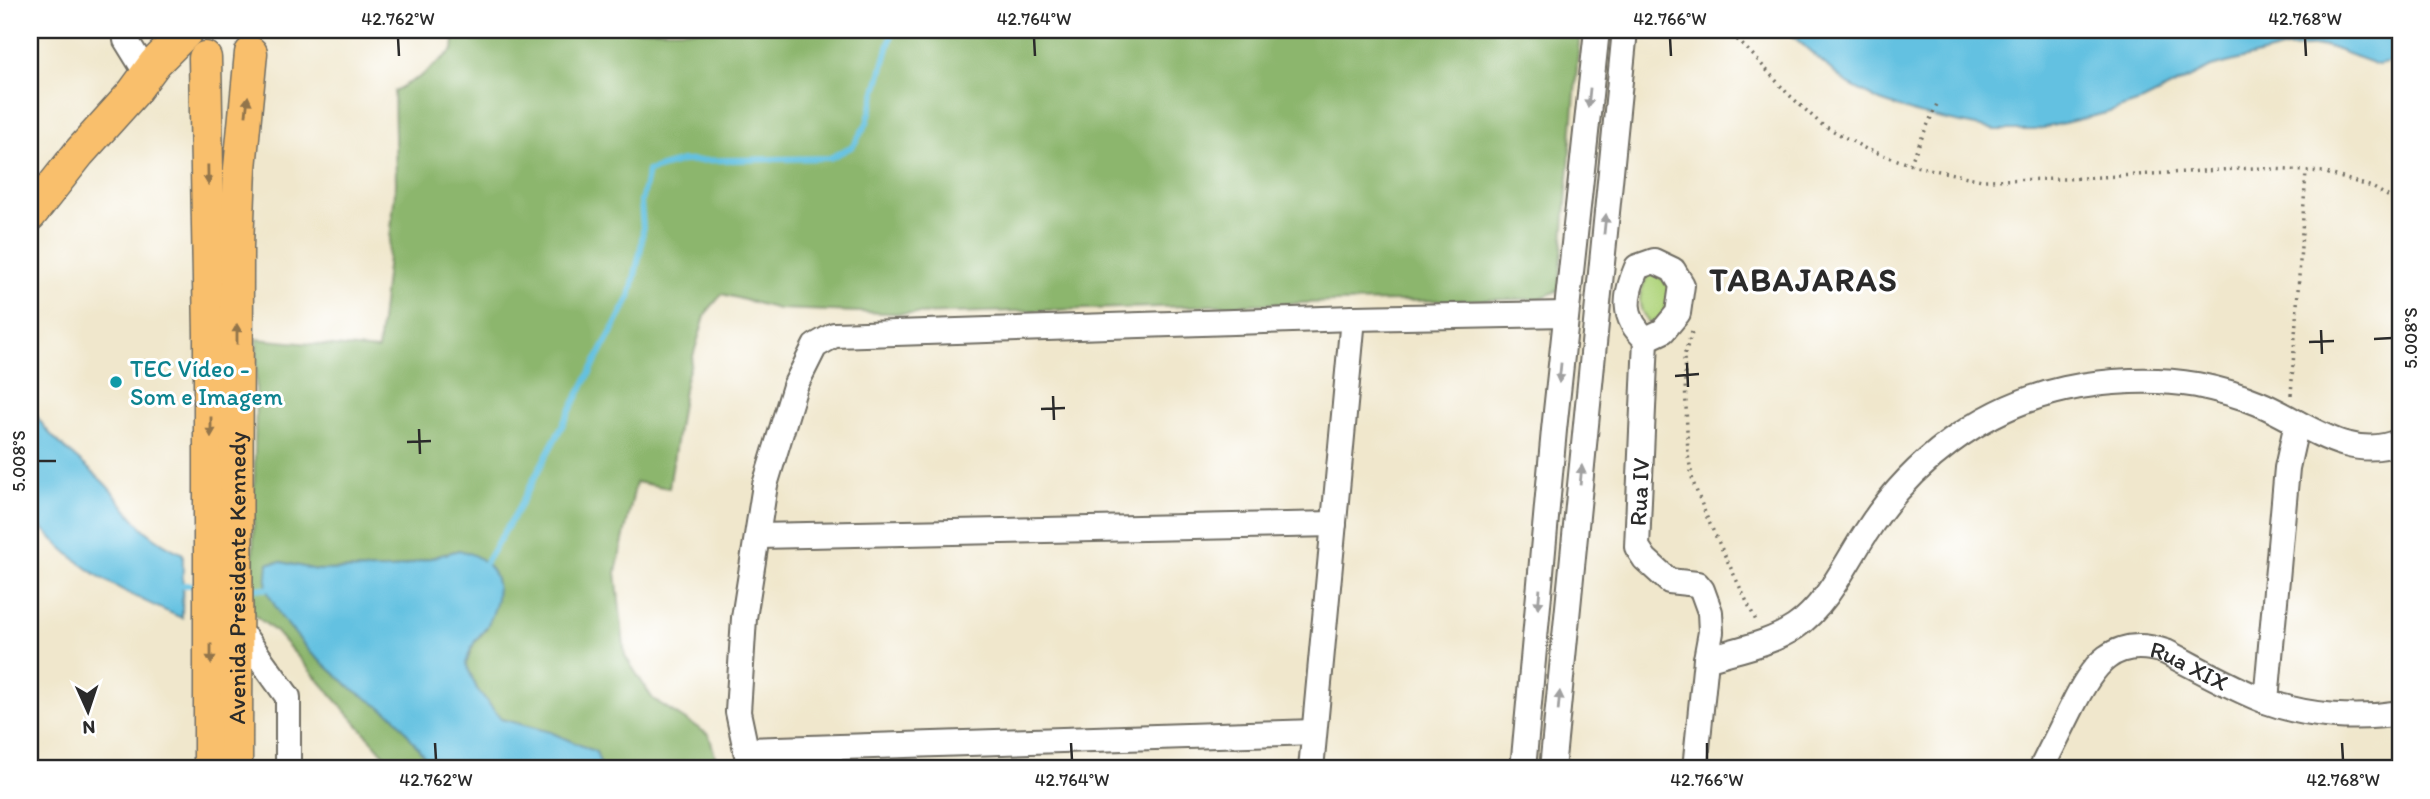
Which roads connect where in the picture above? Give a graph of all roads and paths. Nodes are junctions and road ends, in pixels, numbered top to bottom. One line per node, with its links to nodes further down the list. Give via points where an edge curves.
1 (125, 30): 7 (street)
2 (1597, 30): 13 (street, one-way to 13)
3 (1625, 30): 14 (street, one-way to 3)
4 (1727, 30): 9 (path, via 1821,124 1866,149)
5 (254, 41): 6 (main road, via 244,61 225,66); 24 (main road, Avenida Presidente Kennedy, one-way to 5, via 237,246)
6 (198, 43): 7 (main road); 31 (main road, Avenida Presidente Kennedy, one-way to 31, via 211,348)
7 (140, 83): 12 (main road)
8 (1937, 104): 9 (path)
9 (1910, 164): 10 (path, via 1982,180 2254,168)
10 (2306, 172): 11 (path, via 2323,172 2372,187); 20 (path)
11 (2400, 203)
12 (30, 215)
13 (1572, 252): 14 (street); 17 (street)
14 (1602, 254): 18 (street)
15 (1353, 318): 17 (street); 22 (street); 23 (street, via 834,335 815,346 794,386 765,485)
16 (1695, 325): 25 (path, via 1684,356 1693,482)
17 (1565, 326): 18 (street); 35 (street, one-way to 35)
18 (1594, 340): 36 (street, one-way to 18)
19 (1646, 340): 26 (street, Rua IV, via 1637,547 1668,581 1701,587 1711,625)
20 (2293, 421): 21 (street, via 2356,447 2381,448); 25 (street, via 2221,391 2166,382 2065,388 1996,413 1919,467 1871,524 1819,603 1796,626); 27 (street)
21 (2400, 441)
22 (1334, 524): 23 (street); 29 (street)
23 (758, 536): 30 (street, via 744,618 738,712)
24 (236, 631): 32 (main road, Avenida Presidente Kennedy); 33 (street, via 288,697)
25 (1765, 640): 26 (street)
26 (1706, 659): 37 (street, Rua IV)
27 (2266, 701): 28 (street, Rua XIX, via 2351,717); 38 (street, Rua XIX, via 2166,652 2140,646 2120,650 2108,655 2085,680)
28 (2400, 713)
29 (1314, 732): 30 (street); 34 (street)
30 (748, 760)
31 (210, 769)
32 (236, 769)
33 (288, 769)
34 (1311, 769)
35 (1522, 769)
36 (1552, 769)
37 (1695, 769)
38 (2042, 769)

